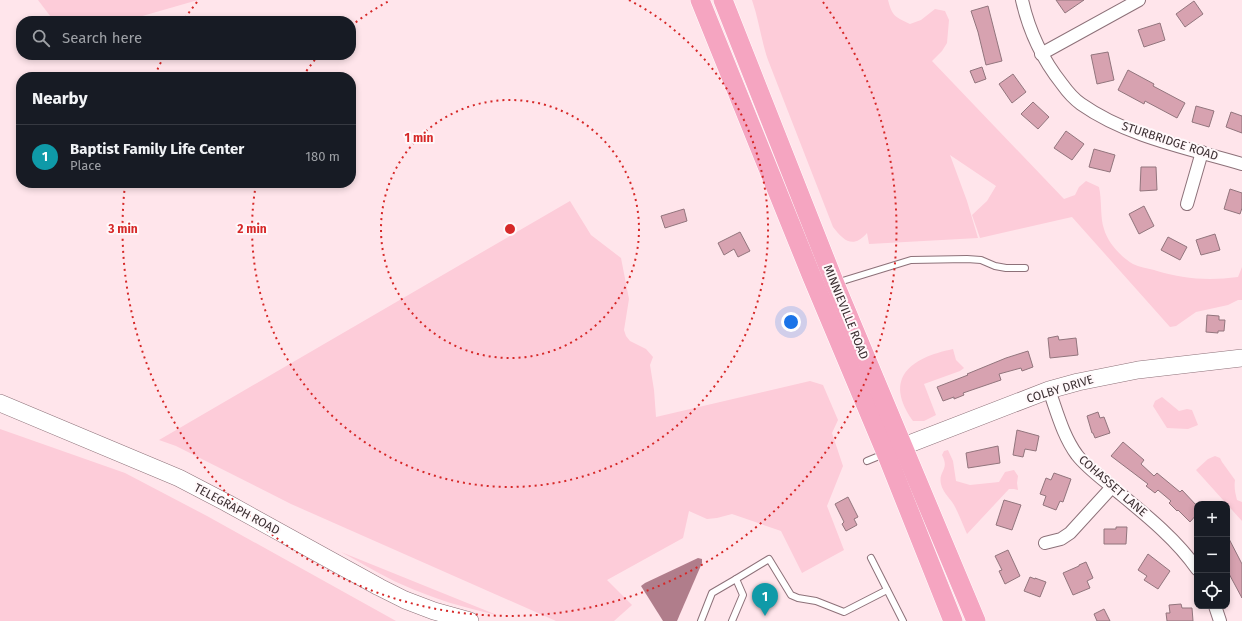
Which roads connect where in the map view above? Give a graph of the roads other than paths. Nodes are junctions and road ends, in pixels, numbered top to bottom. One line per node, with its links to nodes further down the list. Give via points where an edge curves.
1 (700, 0): 14 (main road, MINNIEVILLE ROAD, via 812,277)
2 (723, 0): 10 (main road, MINNIEVILLE ROAD)
3 (1022, 0): 5 (street, STURBRIDGE ROAD, via 1026,19)
4 (1139, 0): 5 (street)
5 (1041, 54): 6 (street, STURBRIDGE ROAD, via 1054,74 1080,103 1102,117 1152,138)
6 (1202, 152): 7 (street, STURBRIDGE ROAD); 8 (street)
7 (1242, 164)
8 (1187, 204)
9 (1025, 268): 10 (lane, via 1006,268 981,260 967,259 911,260)
10 (835, 284): 14 (main road, MINNIEVILLE ROAD)
11 (1242, 358): 12 (main road, COLBY DRIVE, via 1138,370 1097,377)
12 (1049, 390): 14 (main road, COLBY DRIVE); 16 (street, COHASSET LANE, via 1072,448 1083,462)
13 (0, 403): 23 (main road, TELEGRAPH ROAD, via 179,478 405,600)
14 (894, 450): 15 (lane); 27 (main road, MINNIEVILLE ROAD); 28 (main road, MINNIEVILLE ROAD)
15 (867, 461)
16 (1112, 487): 17 (street, via 1070,533 1061,539); 19 (street, COHASSET LANE, via 1154,522)
17 (1045, 543)
18 (871, 558): 21 (lane)
19 (1194, 565)
20 (736, 579): 21 (lane, via 769,559 791,595 844,612); 24 (lane, via 712,593); 25 (lane, via 743,595)
21 (887, 590): 26 (lane)
22 (1216, 609): 29 (street)
23 (470, 621)
24 (701, 621)
25 (732, 621)
26 (903, 621)
27 (952, 621)
28 (976, 621)
29 (1220, 621)

